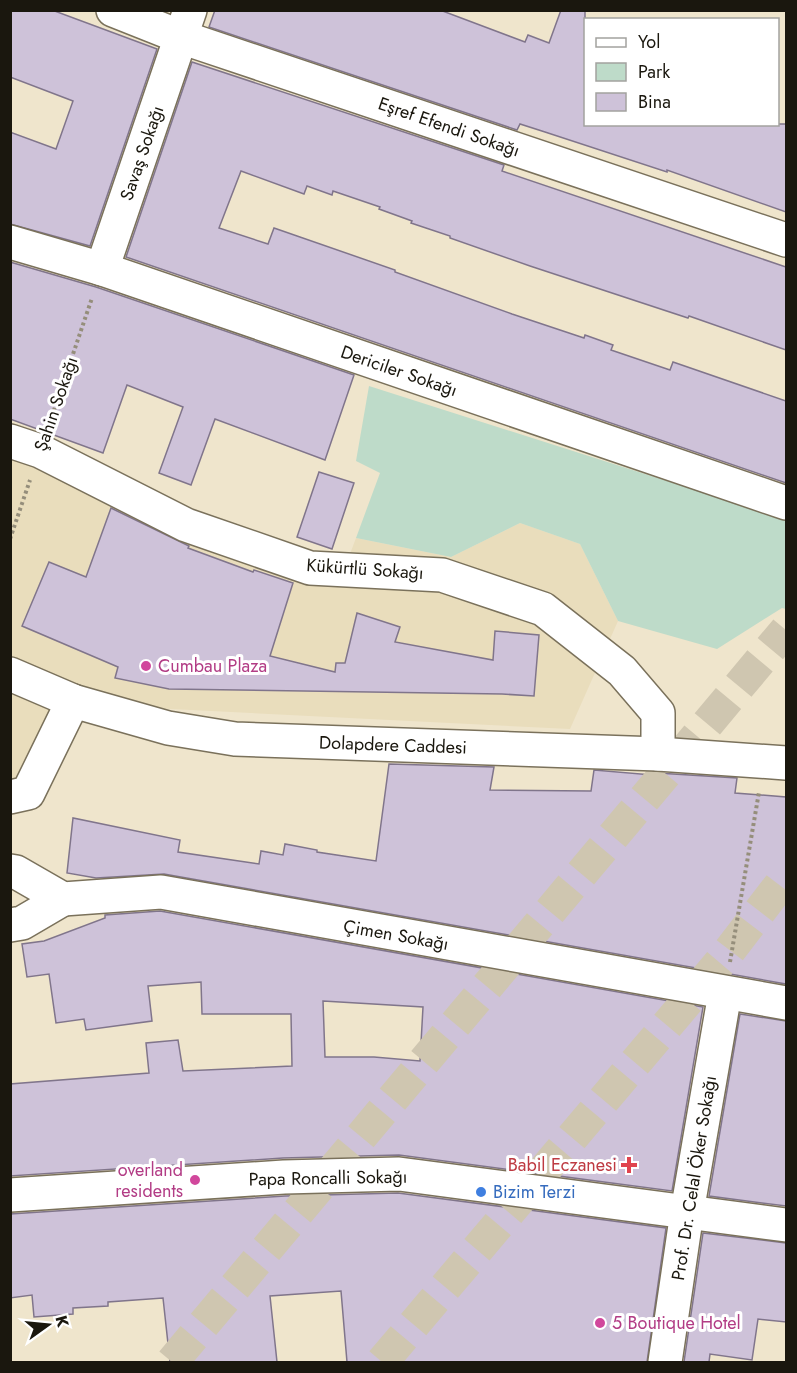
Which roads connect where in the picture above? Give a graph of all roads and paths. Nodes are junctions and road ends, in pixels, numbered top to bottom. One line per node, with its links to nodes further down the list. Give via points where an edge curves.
1 (113, 10): 2 (street, Eşref Efendi Sokağı)
2 (186, 24): 3 (street, Eşref Efendi Sokağı); 5 (street, Savaş Sokağı)
3 (786, 240)
4 (10, 242): 5 (street, Dericiler Sokağı)
5 (102, 269): 6 (path, Şahin Sokağı); 7 (street, Dericiler Sokağı)
6 (25, 446): 8 (path, Şahin Sokağı); 11 (street, Kükürtlü Sokağı, via 186,525 310,568 442,574 543,609 622,671 658,713)
7 (786, 503)
8 (10, 539)
9 (10, 674): 10 (street, Dolapdere Caddesi)
10 (73, 701): 11 (street, Dolapdere Caddesi, via 168,729 235,739); 13 (street, via 28,793)
11 (658, 754): 12 (street, Dolapdere Caddesi)
12 (775, 762): 17 (path)
13 (10, 797)
14 (10, 871): 15 (street)
15 (63, 899): 16 (street, via 22,923); 17 (street, Çimen Sokağı, via 161,892)
16 (10, 925)
17 (725, 993): 18 (street, Çimen Sokağı); 20 (street, Prof. Dr. Celal Öker Sokağı)
18 (786, 1004)
19 (10, 1195): 20 (street, Papa Roncalli Sokağı, via 284,1177 399,1174)
20 (687, 1212): 21 (street, Papa Roncalli Sokağı); 22 (street, Prof. Dr. Celal Öker Sokağı)
21 (786, 1224)
22 (665, 1362)

